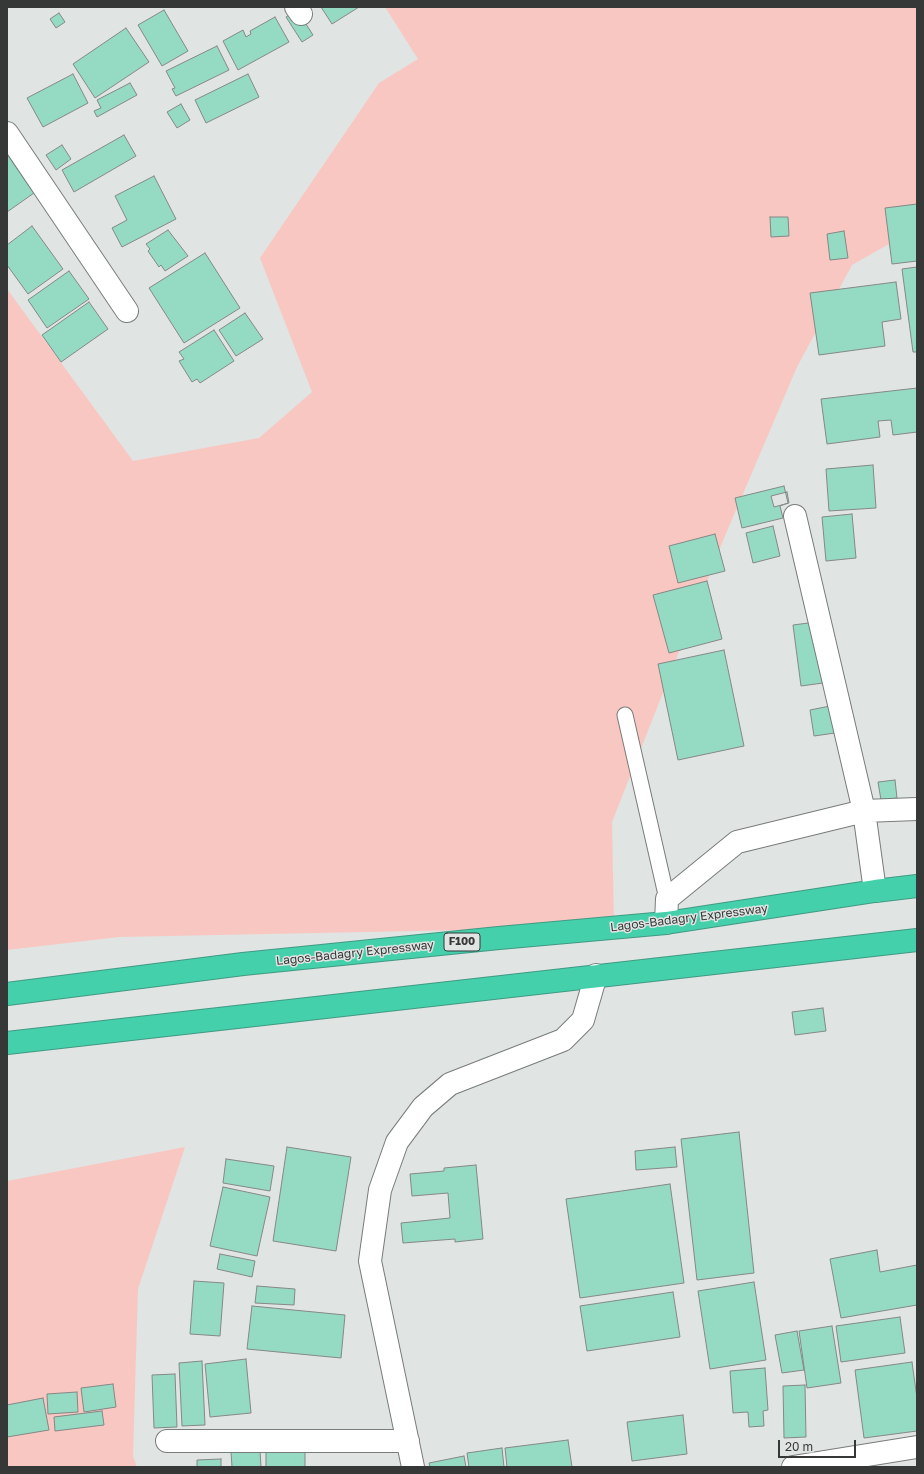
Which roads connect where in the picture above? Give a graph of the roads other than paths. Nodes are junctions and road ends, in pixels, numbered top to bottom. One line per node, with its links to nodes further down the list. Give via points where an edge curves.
1 (7, 133): 2 (street)
2 (127, 311)
3 (795, 516): 6 (street)
4 (625, 714): 9 (lane)
5 (917, 809): 6 (street)
6 (864, 811): 8 (street); 9 (street, via 737,842)
7 (917, 886): 8 (highway, Lagos-Badagry Expressway / F100)
8 (875, 891): 10 (highway, Lagos-Badagry Expressway / F100)
9 (667, 899): 10 (street)
10 (666, 923): 13 (highway, Lagos-Badagry Expressway / F100, via 243,964)
11 (916, 942): 12 (highway)
12 (596, 975): 14 (highway); 16 (street, via 583,1020 563,1040 450,1084 423,1107 397,1142 380,1190 370,1261)
13 (7, 994)
14 (7, 1043)
15 (167, 1441): 16 (street)
16 (408, 1441): 18 (street)
17 (917, 1447): 19 (street)
18 (413, 1467)
19 (794, 1467)

